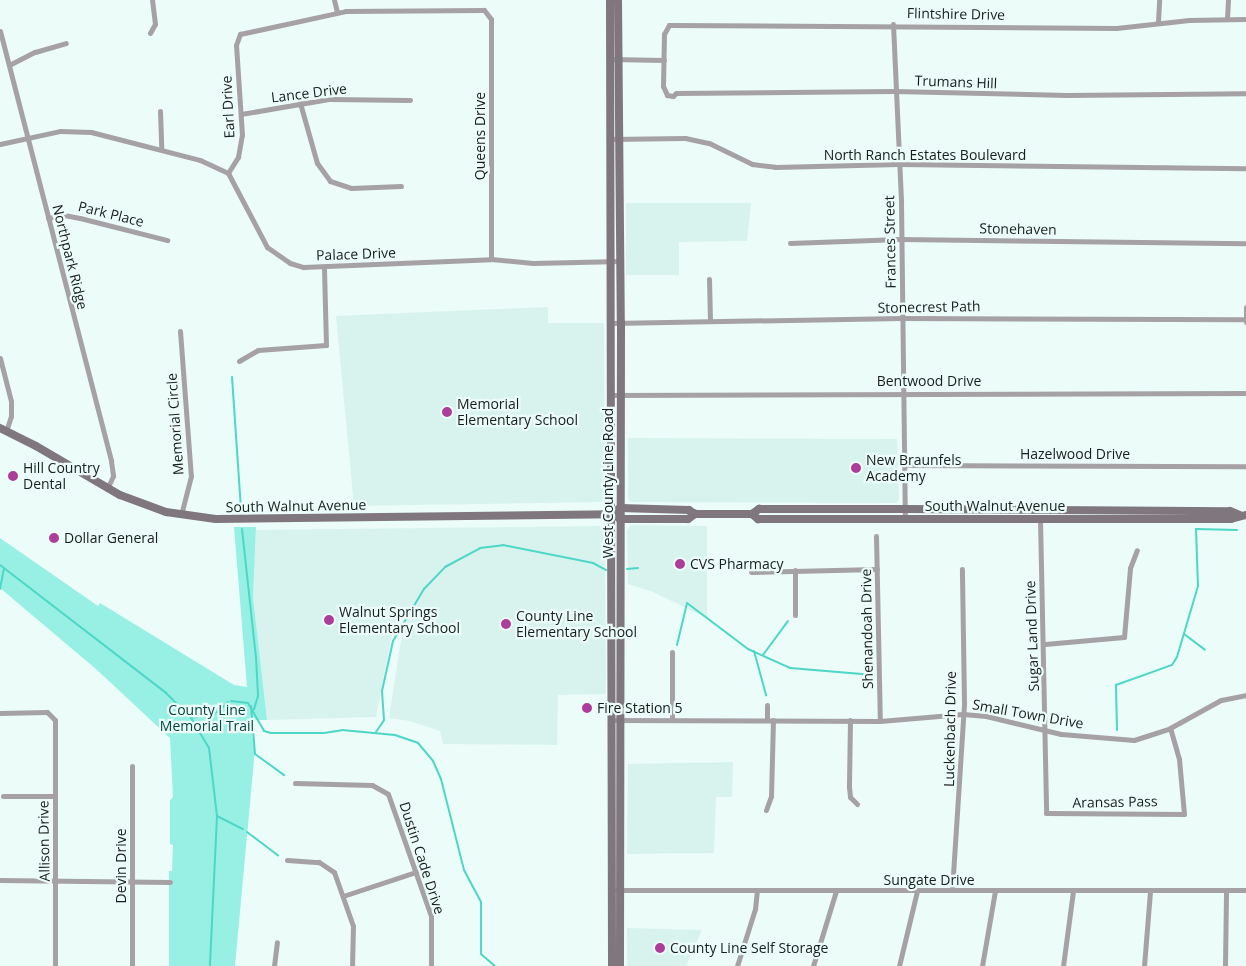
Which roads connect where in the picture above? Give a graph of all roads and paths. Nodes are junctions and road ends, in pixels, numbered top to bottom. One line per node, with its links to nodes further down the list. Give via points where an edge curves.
1 (152, 0): 13 (street, via 155,24)
2 (334, 0): 7 (street)
3 (610, 0): 16 (main road, West County Line Road)
4 (618, 0): 15 (main road, West County Line Road)
5 (1159, 0): 10 (street)
6 (1228, 0): 8 (street)
7 (337, 12): 24 (street, Earl Drive, via 237,36); 39 (street, Queens Drive, via 484,10 489,13)
8 (1227, 19): 9 (street, Flintshire Drive); 10 (street, Flintshire Drive)
9 (1246, 19)
10 (1158, 22): 11 (street, Flintshire Drive, via 1116,28)
11 (893, 24): 17 (street, Flintshire Drive, via 666,26); 19 (street, Frances Street)
12 (0, 30): 18 (street, Northpark Ridge)
13 (150, 33)
14 (66, 43): 18 (street, via 35,52)
15 (619, 58): 16 (street); 17 (street); 26 (main road, West County Line Road)
16 (610, 59): 27 (main road, West County Line Road)
17 (664, 60): 19 (street, Trumans Hill, via 663,86 667,95)
18 (9, 65): 25 (street, Northpark Ridge)
19 (894, 91): 20 (street, Trumans Hill, via 1058,95); 30 (street, Frances Street)
20 (1246, 93)
21 (410, 100): 22 (street, Lance Drive, via 337,98)
22 (300, 104): 24 (street, Lance Drive); 33 (street, via 317,163 330,181 351,188)
23 (160, 111): 29 (street)
24 (241, 114): 32 (street, Earl Drive, via 241,147)
25 (27, 136): 28 (street); 29 (street, via 60,131 91,132); 34 (street, Northpark Ridge)
26 (619, 138): 27 (street, North Ranch Estates Boulevard); 30 (street, North Ranch Estates Boulevard, via 685,138 709,143 744,161 766,166); 41 (main road, West County Line Road)
27 (610, 139): 40 (main road, West County Line Road)
28 (0, 144)
29 (161, 149): 32 (street, via 200,160)
30 (899, 164): 31 (street, North Ranch Estates Boulevard); 35 (street, Frances Street)
31 (1246, 168)
32 (228, 173): 42 (street, Palace Drive, via 267,247 290,262)
33 (402, 186)
34 (48, 218): 36 (street, Park Place, via 64,215); 59 (street, Northpark Ridge, via 111,461 113,476)
35 (900, 239): 37 (street, Stonehaven); 38 (street, Stonehaven); 45 (street, Frances Street)
36 (167, 240)
37 (790, 243)
38 (1246, 243)
39 (491, 260): 40 (street, Palace Drive, via 533,263); 42 (street, Palace Drive)
40 (611, 261): 41 (street, Palace Drive); 48 (main road, West County Line Road)
41 (621, 262): 49 (main road, West County Line Road)
42 (324, 267): 52 (street, via 326,345 258,350)
43 (709, 278): 47 (street)
44 (1246, 307): 46 (street)
45 (902, 318): 46 (street, Stonecrest Path); 47 (street, Stonecrest Path); 53 (street, Frances Street)
46 (1246, 320)
47 (710, 321): 49 (street, Stonecrest Path)
48 (612, 323): 49 (street, Stonecrest Path); 55 (main road, West County Line Road)
49 (622, 323): 55 (main road, West County Line Road)
50 (180, 331): 62 (street, Memorial Circle, via 191,476)
51 (0, 358): 56 (street, via 11,401 11,416)
52 (239, 361)
53 (903, 392): 54 (street, Bentwood Drive); 55 (street, Bentwood Drive); 57 (street, Frances Street)
54 (1246, 393)
55 (617, 395): 60 (main road, West County Line Road); 63 (main road, West County Line Road)
56 (3, 430): 59 (main road, South Walnut Avenue)
57 (905, 465): 58 (street, Hazelwood Drive); 61 (street, Frances Street)
58 (1246, 466)
59 (107, 489): 62 (main road, South Walnut Avenue, via 150,507)
60 (620, 508): 63 (main road); 64 (main road, South Walnut Avenue, via 689,510); 67 (main road, West County Line Road)
61 (906, 509): 65 (main road, South Walnut Avenue, via 759,510); 66 (main road, South Walnut Avenue, via 1230,511); 68 (street, Frances Street)
62 (181, 514): 63 (main road, South Walnut Avenue, via 216,519)
63 (612, 514): 67 (main road); 83 (main road, West County Line Road)
64 (695, 514): 65 (main road, South Walnut Avenue); 67 (main road, South Walnut Avenue, via 688,519)
65 (752, 514): 68 (main road, South Walnut Avenue, via 758,519)
66 (1243, 515): 69 (main road, South Walnut Avenue, via 1231,519)
67 (620, 519): 83 (main road, West County Line Road)
68 (905, 519): 69 (main road, South Walnut Avenue)
69 (1040, 519): 77 (street, Sugar Land Drive)
70 (876, 536): 73 (street, Shenandoah Drive)
71 (1136, 550): 77 (street, via 1130,568 1124,637)
72 (962, 568): 82 (street, Luckenbach Drive)
73 (877, 569): 74 (street); 87 (street, Shenandoah Drive)
74 (795, 570): 75 (street); 76 (street)
75 (751, 572)
76 (795, 616)
77 (1045, 644): 89 (street, Sugar Land Drive)
78 (672, 652): 84 (street)
79 (1246, 694): 88 (street, Small Town Drive, via 1221,700)
80 (767, 706): 85 (street)
81 (0, 713): 93 (street, Allison Drive, via 47,712 53,716)
82 (962, 714): 87 (street, Small Town Drive); 89 (street, Small Town Drive, via 986,716); 105 (street, Luckenbach Drive, via 960,802 954,836)
83 (617, 720): 84 (street, Small Town Drive); 103 (main road, West County Line Road); 104 (main road, West County Line Road)
84 (672, 720): 85 (street, Small Town Drive)
85 (770, 720): 86 (street, Small Town Drive); 95 (street, via 771,796)
86 (850, 720): 87 (street, Small Town Drive); 94 (street, via 850,797)
87 (880, 721)
88 (1170, 728): 89 (street, Small Town Drive, via 1134,740); 96 (street, Aransas Pass, via 1179,759 1184,814)
89 (1046, 730): 96 (street, Sugar Land Drive)
90 (132, 766): 101 (street, Devin Drive)
91 (294, 783): 98 (street, Dustin Cade Drive, via 372,786 384,790 394,804)
92 (3, 796): 93 (street)
93 (54, 796): 100 (street, Allison Drive)
94 (857, 804)
95 (766, 810)
96 (1046, 813)
97 (288, 860): 114 (street, via 315,861 327,866 336,876)
98 (416, 872): 114 (street); 121 (street, Dustin Cade Drive, via 431,916)
99 (0, 880): 100 (street)
100 (56, 881): 101 (street); 117 (street, Allison Drive)
101 (132, 882): 102 (street); 118 (street, Devin Drive)
102 (170, 882)
103 (612, 890): 104 (street, Sungate Drive); 116 (main road, West County Line Road)
104 (621, 890): 107 (street, Sungate Drive); 116 (main road, West County Line Road)
105 (952, 890): 109 (street, Sungate Drive); 110 (street, Sungate Drive)
106 (1246, 890): 113 (street, Sungate Drive)
107 (757, 891): 108 (street, Sungate Drive); 122 (street, via 755,909)
108 (836, 891): 109 (street, Sungate Drive); 123 (street)
109 (917, 891): 124 (street)
110 (995, 891): 111 (street, Sungate Drive); 125 (street)
111 (1073, 891): 112 (street, Sungate Drive); 126 (street)
112 (1150, 891): 113 (street, Sungate Drive); 127 (street)
113 (1226, 891): 128 (street)
114 (343, 896): 120 (street, via 354,933)
115 (277, 942): 119 (street)
116 (616, 963)
117 (55, 966)
118 (132, 966)
119 (274, 966)
120 (352, 966)
121 (431, 966)
122 (737, 966)
123 (813, 966)
124 (899, 966)
125 (982, 966)
126 (1063, 966)
127 (1144, 966)
128 (1225, 966)

